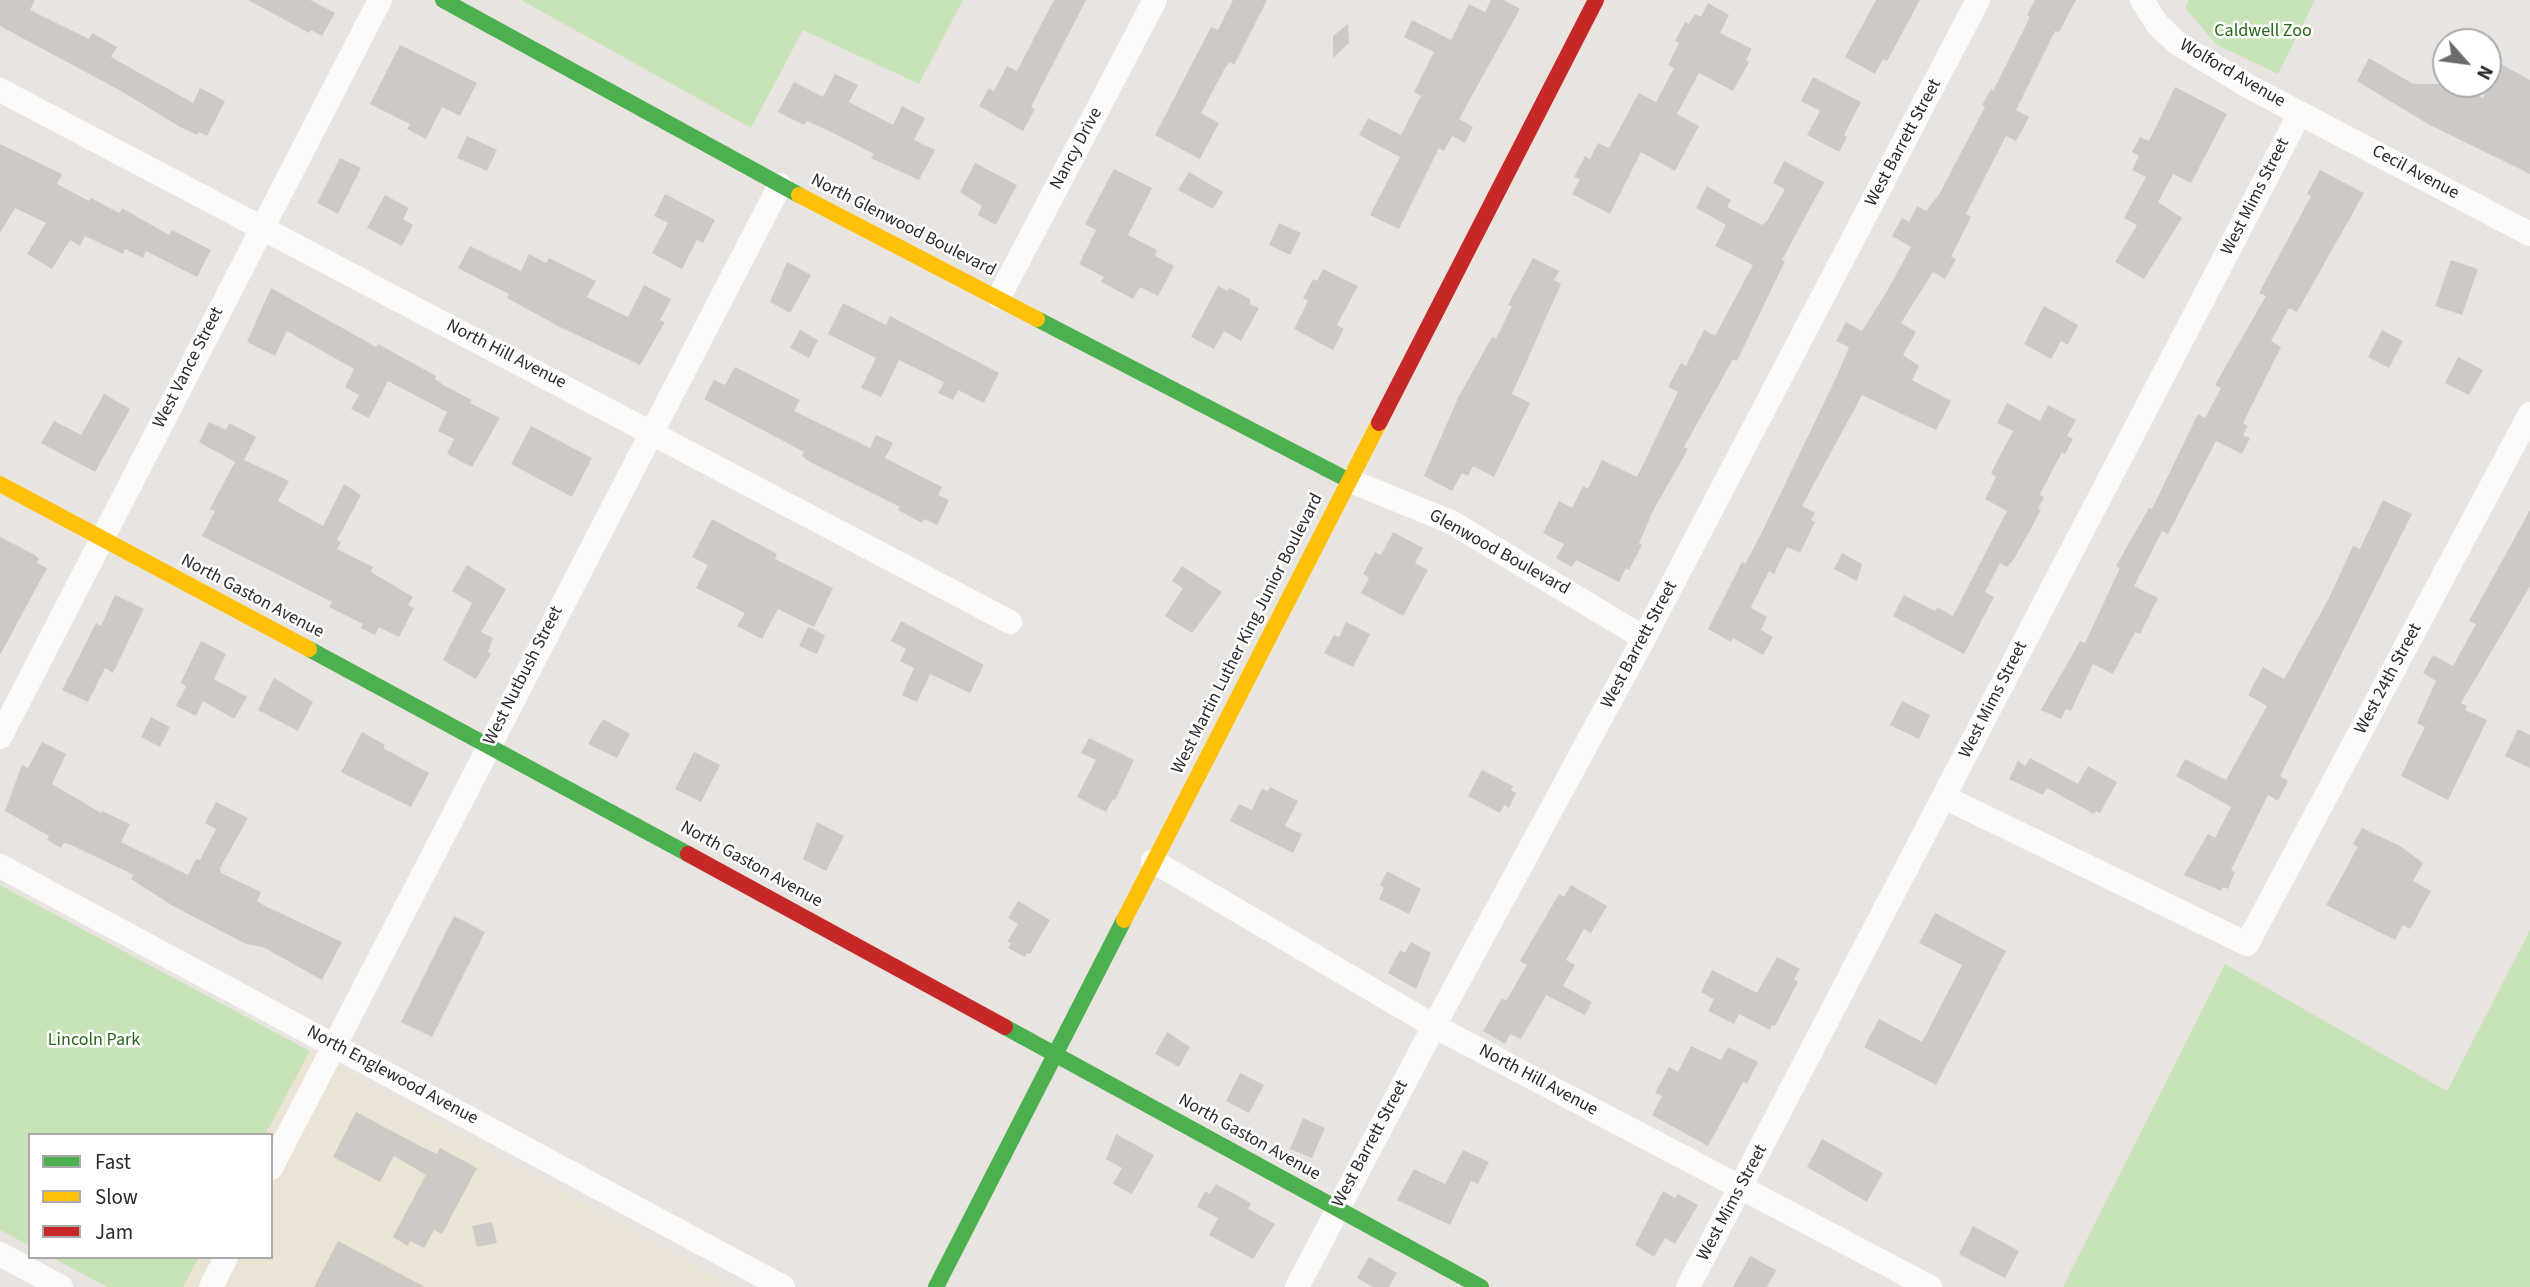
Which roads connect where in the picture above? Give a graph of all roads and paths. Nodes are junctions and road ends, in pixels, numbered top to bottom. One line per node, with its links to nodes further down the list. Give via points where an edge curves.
1 (380, 0): 10 (street, West Vance Street)
2 (443, 0): 9 (street, North Glenwood Boulevard)
3 (1155, 0): 12 (street, Nancy Drive)
4 (1596, 0): 15 (street, West Martin Luther King Junior Boulevard)
5 (1978, 0): 19 (street, West Barrett Street)
6 (2141, 0): 8 (street, Wolford Avenue, via 2177,43)
7 (0, 90): 10 (street, North Hill Avenue)
8 (2300, 113): 11 (street, Cecil Avenue); 22 (street, West Mims Street)
9 (780, 185): 12 (street, North Glenwood Boulevard); 14 (street, West Nutbush Street)
10 (260, 229): 14 (street, North Hill Avenue); 17 (street, West Vance Street)
11 (2530, 234)
12 (999, 297): 15 (street, North Glenwood Boulevard)
13 (2530, 415): 22 (street, West 24th Street, via 2247,944)
14 (651, 430): 18 (street, North Hill Avenue); 21 (street, West Nutbush Street)
15 (1348, 480): 19 (street, Glenwood Boulevard, via 1451,522); 23 (street, West Martin Luther King Junior Boulevard)
16 (0, 484): 17 (street, North Gaston Avenue)
17 (102, 539): 20 (street, West Vance Street); 21 (street, North Gaston Avenue)
18 (1010, 622)
19 (1644, 638): 25 (street, West Barrett Street)
20 (0, 737)
21 (488, 744): 26 (street, West Nutbush Street); 27 (street, North Gaston Avenue)
22 (1944, 797): 29 (street, West Mims Street)
23 (1153, 861): 25 (street, North Hill Avenue); 27 (street, West Martin Luther King Junior Boulevard)
24 (0, 866): 26 (street, North Englewood Avenue)
25 (1434, 1026): 29 (street, North Hill Avenue); 30 (street, West Barrett Street)
26 (334, 1044): 28 (street, West Nutbush Street); 35 (street, North Englewood Avenue)
27 (1056, 1052): 30 (street, North Gaston Avenue); 36 (street, West Martin Luther King Junior Boulevard)
28 (273, 1164)
29 (1741, 1188): 39 (street, West Mims Street); 40 (street, North Hill Avenue)
30 (1336, 1209): 37 (street, West Barrett Street); 38 (street, North Gaston Avenue)
31 (0, 1254): 33 (street)
32 (225, 1259): 34 (street)
33 (61, 1287)
34 (211, 1287)
35 (783, 1287)
36 (936, 1287)
37 (1297, 1287)
38 (1481, 1287)
39 (1688, 1287)
40 (1930, 1287)

